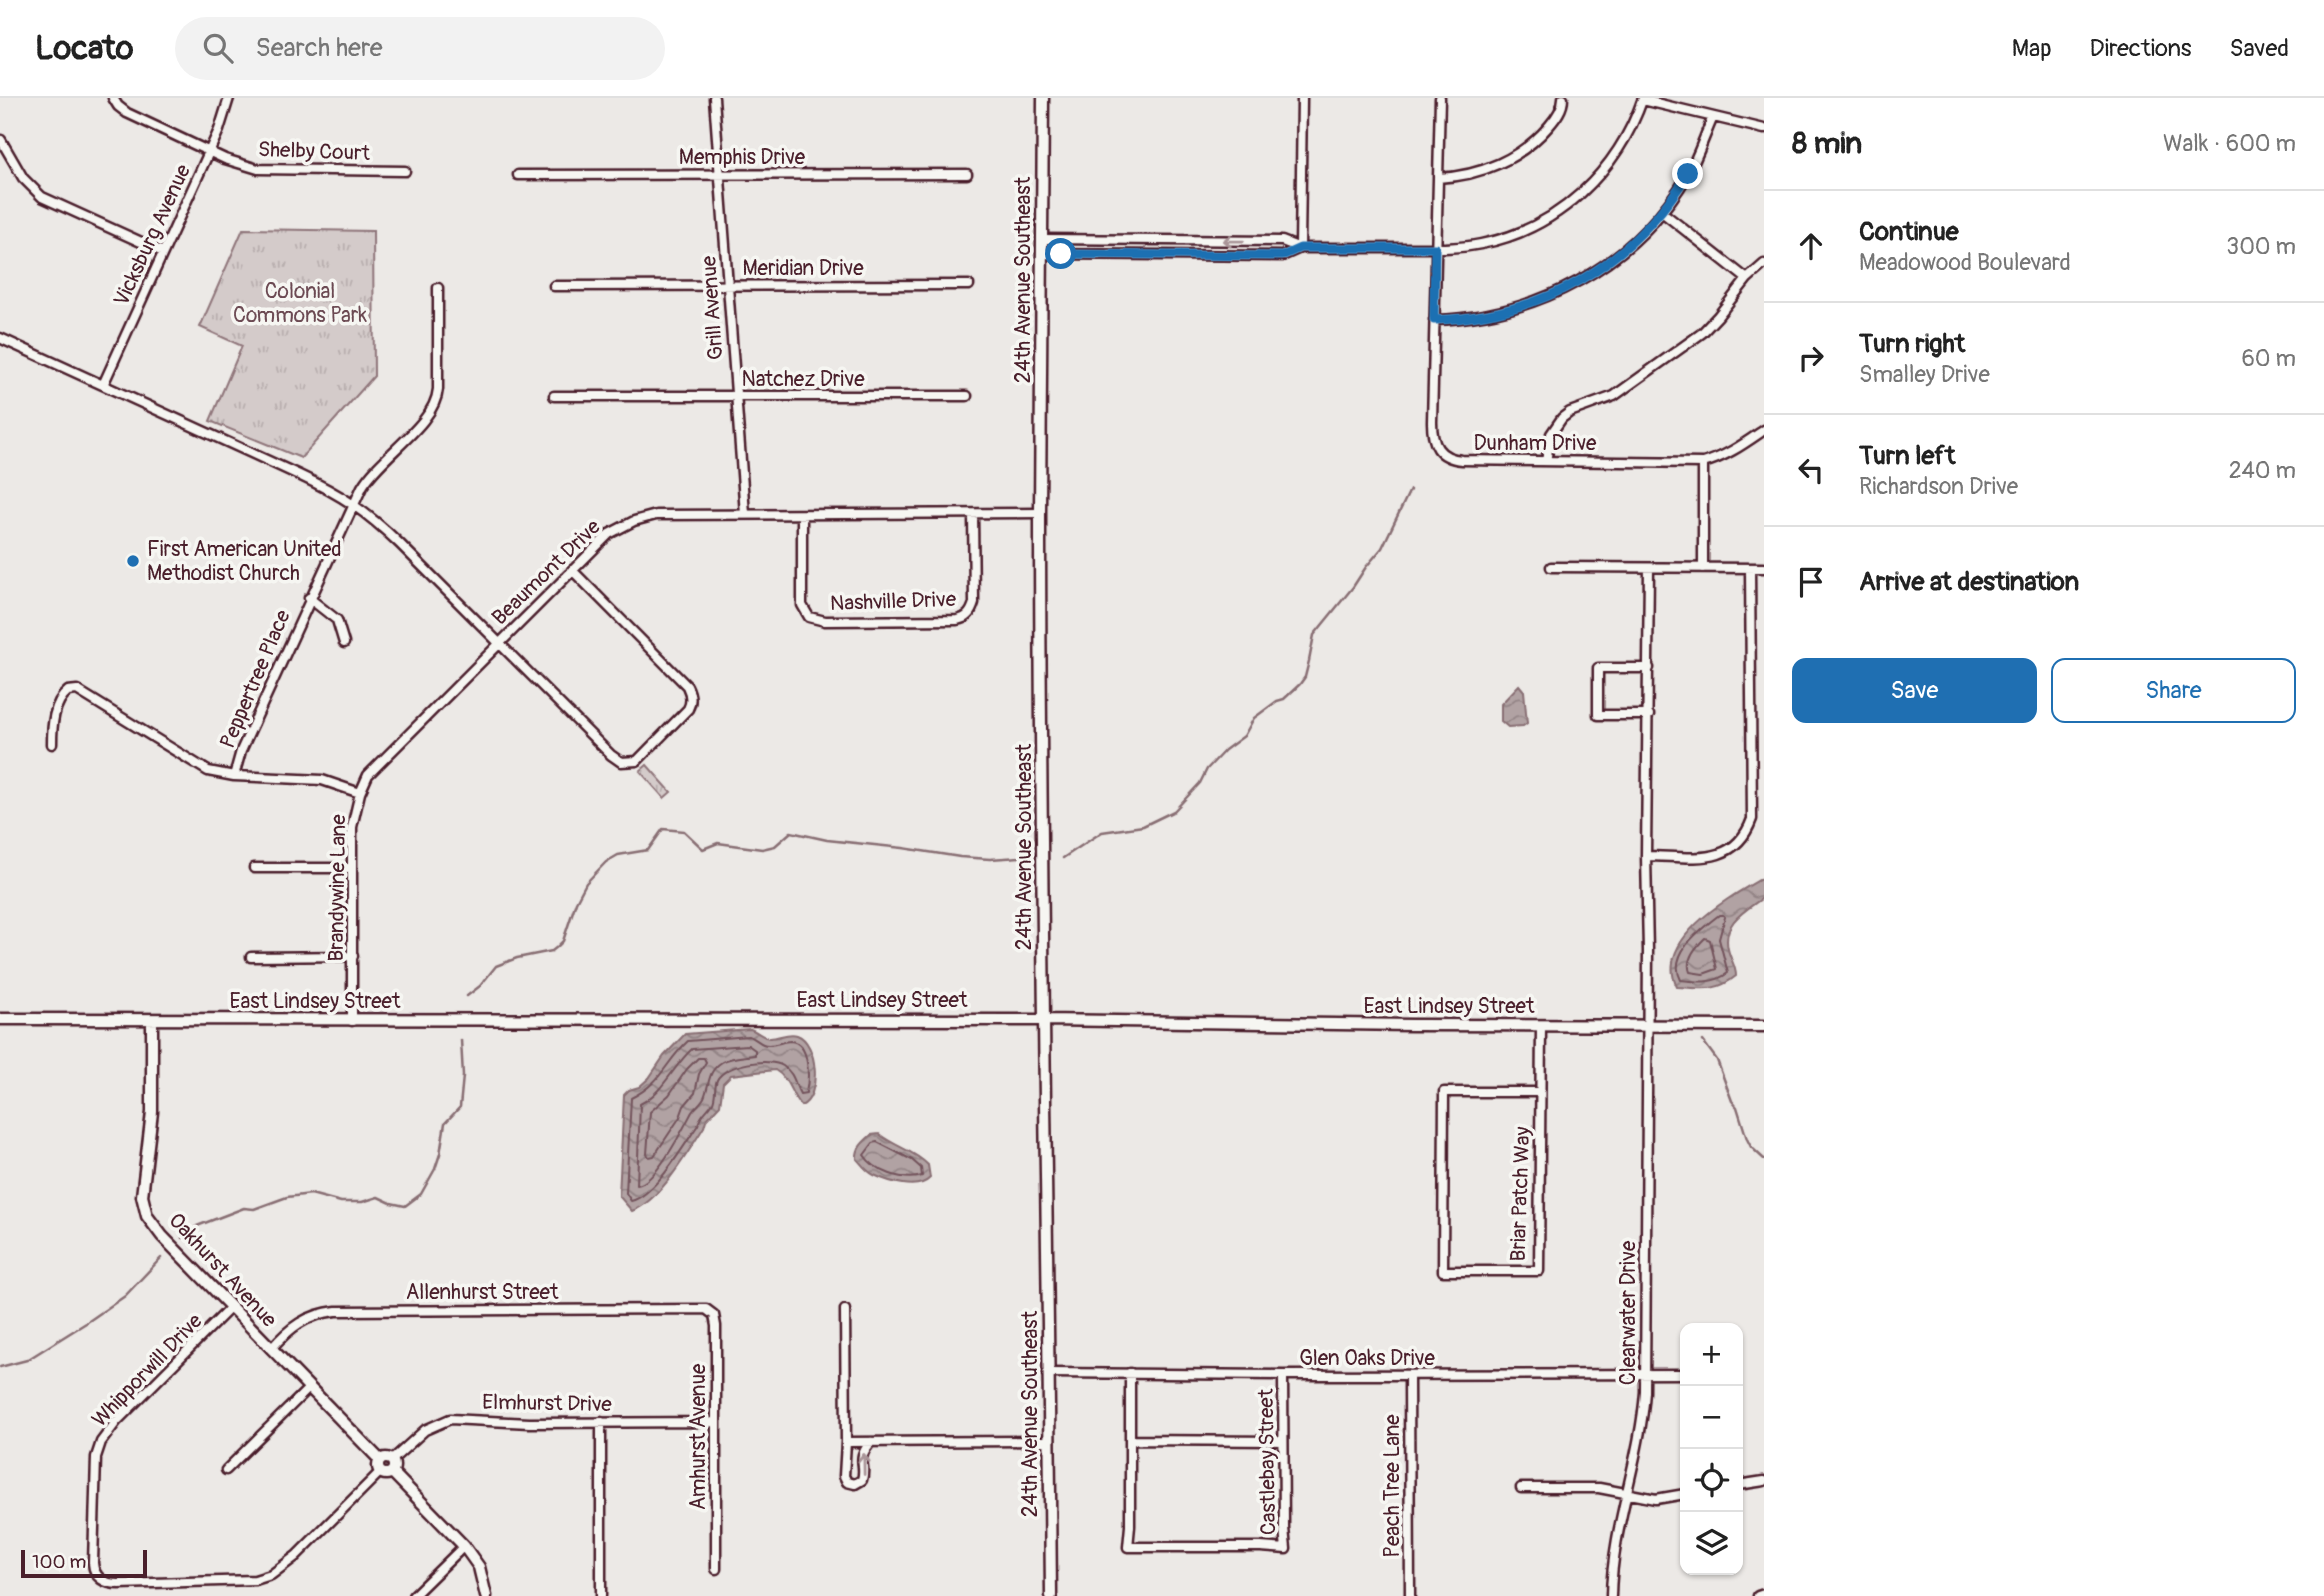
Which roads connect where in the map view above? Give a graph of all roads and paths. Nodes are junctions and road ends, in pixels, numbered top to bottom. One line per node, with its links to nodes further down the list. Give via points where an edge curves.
1 (113, 98): 12 (street, Shelby Court, via 127,113)
2 (229, 98): 12 (street, Vicksburg Avenue)
3 (714, 98): 14 (street, Grill Avenue)
4 (1043, 98): 19 (street, 24th Avenue Southeast)
5 (1302, 98): 20 (street)
6 (1440, 98): 17 (street)
7 (1563, 98): 17 (street, via 1546,130 1506,160 1468,174)
8 (1643, 99): 9 (street); 21 (street, via 1628,137 1606,167 1549,218 1491,242)
9 (1713, 117): 10 (street); 18 (street, via 1699,154)
10 (1764, 129)
11 (1, 139): 22 (street, via 23,178 42,197)
12 (209, 151): 13 (street, Shelby Court, via 269,171); 22 (street, Vicksburg Avenue)
13 (405, 171)
14 (720, 174): 15 (street, Memphis Drive); 16 (street, Memphis Drive); 26 (street, Grill Avenue)
15 (967, 174)
16 (518, 175)
17 (1438, 178): 21 (street)
18 (1662, 212): 25 (street); 30 (street, via 1622,252 1562,290 1508,310)
19 (1043, 239): 20 (street, one-way to 19, via 1282,242); 23 (street, 24th Avenue Southeast)
20 (1300, 248): 21 (street); 23 (street, via 1282,256)
21 (1435, 248): 30 (street)
22 (163, 252): 32 (street, Vicksburg Avenue)
23 (1042, 254): 40 (street, 24th Avenue Southeast)
24 (1764, 264): 25 (street)
25 (1747, 279): 37 (street, via 1702,333 1614,396 1563,418 1551,434)
26 (729, 285): 27 (street, Meridian Drive); 28 (street, Meridian Drive); 34 (street, Grill Avenue)
27 (969, 285)
28 (554, 286)
29 (438, 288): 39 (street, Peppertree Place, via 436,402 369,475)
30 (1434, 320): 37 (street, Dunham Drive, via 1432,432 1444,456)
31 (0, 338): 32 (street, Beaumont Drive)
32 (103, 385): 39 (street, Beaumont Drive)
33 (555, 396): 34 (street, Natchez Drive)
34 (737, 396): 35 (street, Natchez Drive); 41 (street, Grill Avenue)
35 (967, 396)
36 (1764, 430): 38 (street, via 1735,450)
37 (1546, 461): 38 (street, Dunham Drive)
38 (1703, 463): 46 (street)
39 (354, 504): 50 (street, Peppertree Place); 52 (street, Beaumont Drive)
40 (1040, 513): 42 (street, Beaumont Drive); 65 (street, 24th Avenue Southeast)
41 (745, 514): 43 (street, Beaumont Drive); 49 (street, Beaumont Drive, via 656,515 634,521 609,534)
42 (974, 514): 43 (street, Beaumont Drive); 43 (street, Nashville Drive, via 974,603 970,613 957,620 819,621 803,610)
43 (802, 515)
44 (1551, 568): 45 (street)
45 (1649, 568): 46 (street); 53 (street, Clearwater Drive)
46 (1703, 568): 47 (street)
47 (1750, 568): 48 (street); 58 (street, via 1752,819 1748,831 1725,853)
48 (1764, 568)
49 (572, 570): 52 (street, Beaumont Drive); 52 (street, via 690,692 688,709 637,761 616,760)
50 (309, 598): 51 (street, via 337,620); 56 (street, Peppertree Place, via 240,751)
51 (344, 643)
52 (498, 643): 57 (street, Brandywine Lane, via 373,769)
53 (1649, 668): 54 (street, Clearwater Drive); 54 (street, via 1598,668 1598,715)
54 (1649, 715): 58 (street, Clearwater Drive)
55 (52, 744): 56 (street, via 59,702 68,691 77,690 197,765)
56 (234, 776): 57 (street, via 322,780)
57 (360, 793): 60 (street, Brandywine Lane, via 353,818)
58 (1646, 856): 69 (street, Clearwater Drive)
59 (254, 868): 60 (street)
60 (352, 868): 61 (street, Brandywine Lane)
61 (353, 956): 62 (street); 66 (street, Brandywine Lane)
62 (251, 957)
63 (0, 1019): 64 (street, East Lindsey Street)
64 (152, 1020): 66 (street, East Lindsey Street); 71 (street, Oakhurst Avenue, via 152,1112 142,1196 147,1216)
65 (1044, 1020): 66 (street, East Lindsey Street); 67 (street, East Lindsey Street); 75 (street, 24th Avenue Southeast)
66 (352, 1021)
67 (1541, 1026): 69 (street, East Lindsey Street); 70 (street, Briar Patch Way)
68 (1764, 1026): 69 (street, East Lindsey Street)
69 (1648, 1027): 80 (street, Clearwater Drive)
70 (1540, 1092): 70 (street, Briar Patch Way, via 1538,1271 1443,1271 1444,1092)
71 (231, 1307): 74 (street, Oakhurst Avenue); 92 (street, Whipporwill Drive, via 101,1442 95,1465 96,1574 105,1582 119,1584 263,1578 296,1556)
72 (706, 1309): 74 (street, Allenhurst Street, via 335,1311 301,1321); 83 (street, Amhurst Avenue, via 714,1315 716,1326)
73 (845, 1310): 87 (street)
74 (271, 1349): 81 (street, Oakhurst Avenue)
75 (1049, 1373): 76 (street, Glen Oaks Drive); 85 (street, 24th Avenue Southeast)
76 (1130, 1373): 78 (street, Glen Oaks Drive); 84 (street)
77 (1680, 1374): 80 (street, Glen Oaks Drive)
78 (1283, 1375): 79 (street, Glen Oaks Drive); 86 (street, Castlebay Street)
79 (1409, 1375): 80 (street, Glen Oaks Drive); 106 (street, Peach Tree Lane)
80 (1645, 1375): 97 (street, Clearwater Drive, via 1644,1408)
81 (309, 1388): 89 (street, Oakhurst Avenue); 91 (street)
82 (601, 1422): 83 (street, Elmhurst Drive); 90 (street, Elmhurst Drive, via 450,1419 425,1430); 104 (street)
83 (715, 1422): 100 (street, Amhurst Avenue)
84 (1131, 1440): 86 (street); 86 (street, Castlebay Street, via 1128,1547 1286,1549)
85 (1050, 1441): 88 (street); 105 (street, 24th Avenue Southeast)
86 (1283, 1441)
87 (846, 1442): 88 (street); 88 (street, one-way to 88, via 844,1476 846,1482 855,1484 864,1476 861,1459)
88 (871, 1442)
89 (380, 1460): 90 (street); 92 (street)
90 (392, 1461): 93 (street)
91 (226, 1470)
92 (380, 1472): 93 (street)
93 (392, 1472): 99 (street)
94 (1764, 1481): 95 (street)
95 (1743, 1484)
96 (1521, 1488): 97 (street, via 1590,1488)
97 (1627, 1494): 98 (street, via 1656,1499); 107 (street, Clearwater Drive, via 1612,1564)
98 (1680, 1495)
99 (464, 1546): 102 (street); 103 (street, via 479,1567)
100 (716, 1569)
101 (1764, 1594): 108 (street)
102 (413, 1596)
103 (486, 1596)
104 (601, 1596)
105 (1051, 1596)
106 (1410, 1596)
107 (1611, 1596)
108 (1758, 1596)

